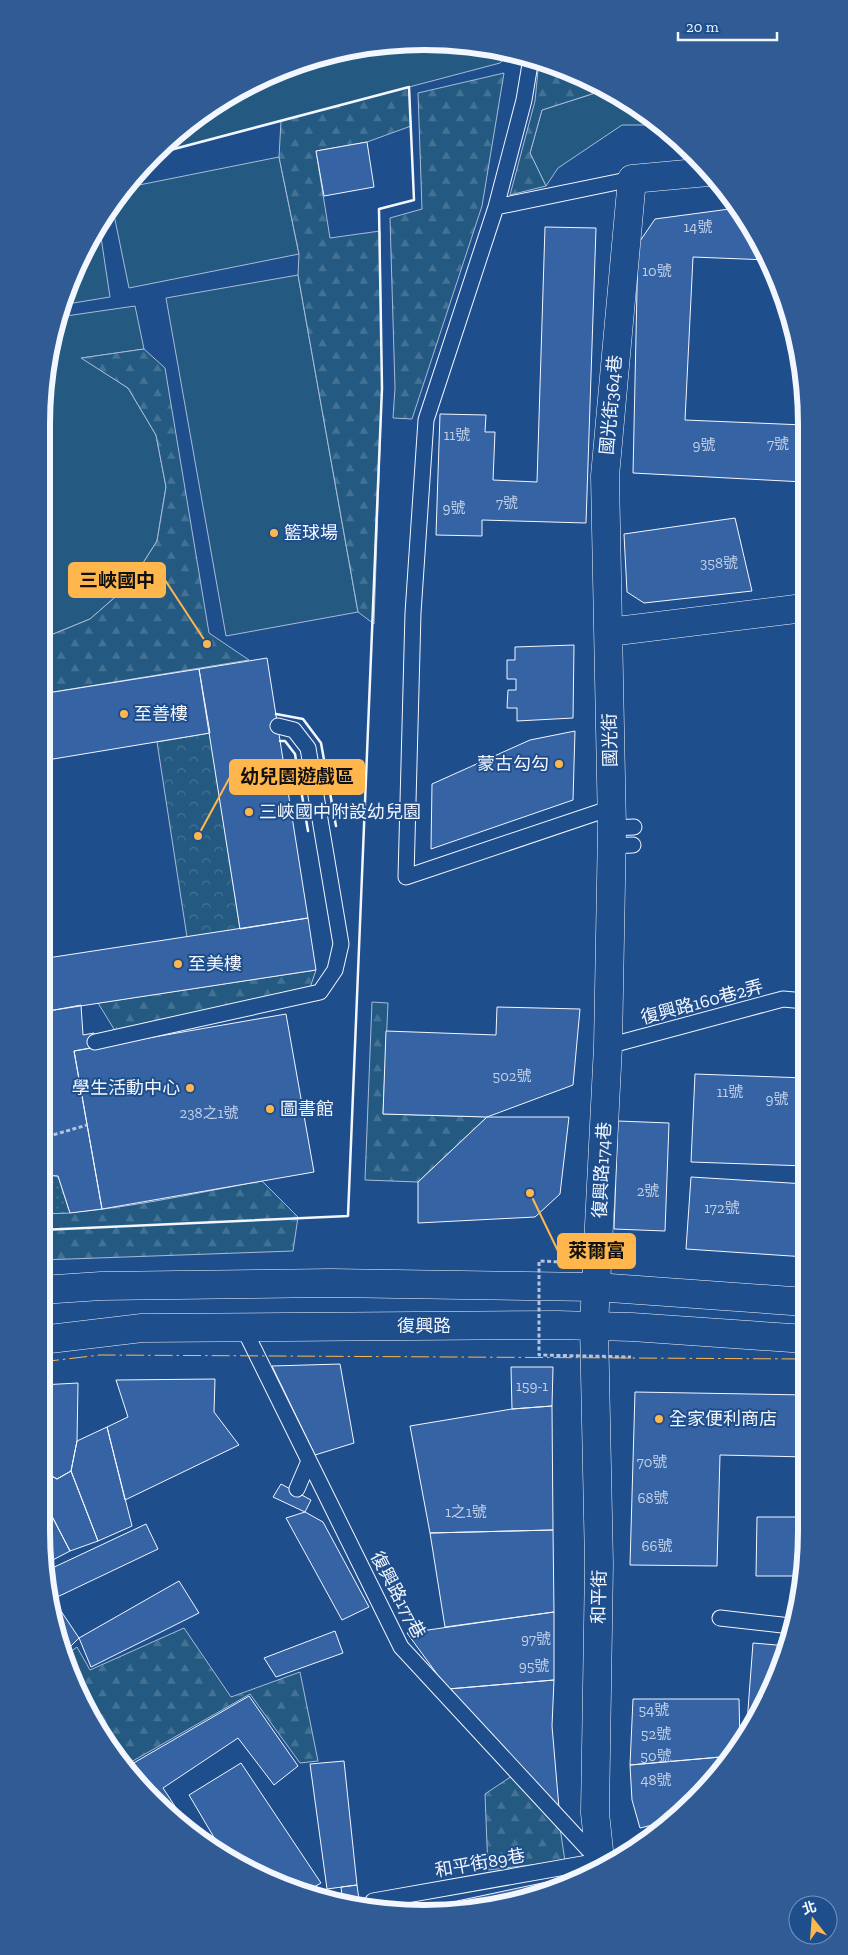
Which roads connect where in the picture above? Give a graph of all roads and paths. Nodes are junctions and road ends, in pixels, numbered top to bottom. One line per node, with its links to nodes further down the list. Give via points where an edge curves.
1 (530, 66): 4 (lane)
2 (701, 173): 3 (street)
3 (632, 179): 4 (lane); 6 (street, 國光街364巷, via 605,476)
4 (496, 207): 8 (lane, via 426,420 413,613 406,877)
5 (798, 609): 6 (street)
6 (608, 632): 8 (street, 國光街)
7 (278, 726): 10 (lane, via 294,730 308,748 341,944 335,970 320,992)
8 (620, 831): 11 (street, 國光街)
9 (798, 1000): 11 (lane, 復興路160巷2弄, via 783,999)
10 (95, 1042)
11 (608, 1046): 15 (street, 復興路174巷)
12 (87, 1126): 13 (path)
13 (50, 1136)
14 (629, 1265): 22 (path, bridge, via 540,1260 539,1355)
15 (596, 1287): 16 (street, via 331,1283); 17 (street); 18 (street, 復興路174巷)
16 (50, 1289)
17 (798, 1301)
18 (594, 1325): 19 (street, 復興路); 20 (street, 復興路); 27 (street, 和平街, via 599,1564 595,1813)
19 (243, 1327): 21 (street, 復興路, via 142,1328); 23 (lane, 復興路177巷)
20 (798, 1338)
21 (50, 1339)
22 (631, 1357)
23 (309, 1461): 24 (lane); 28 (lane, 復興路177巷, via 402,1646)
24 (298, 1489)
25 (720, 1618): 26 (lane)
26 (786, 1625)
27 (600, 1861)
28 (597, 1862)
29 (586, 1867): 30 (lane, 和平街89巷)
30 (379, 1902)

